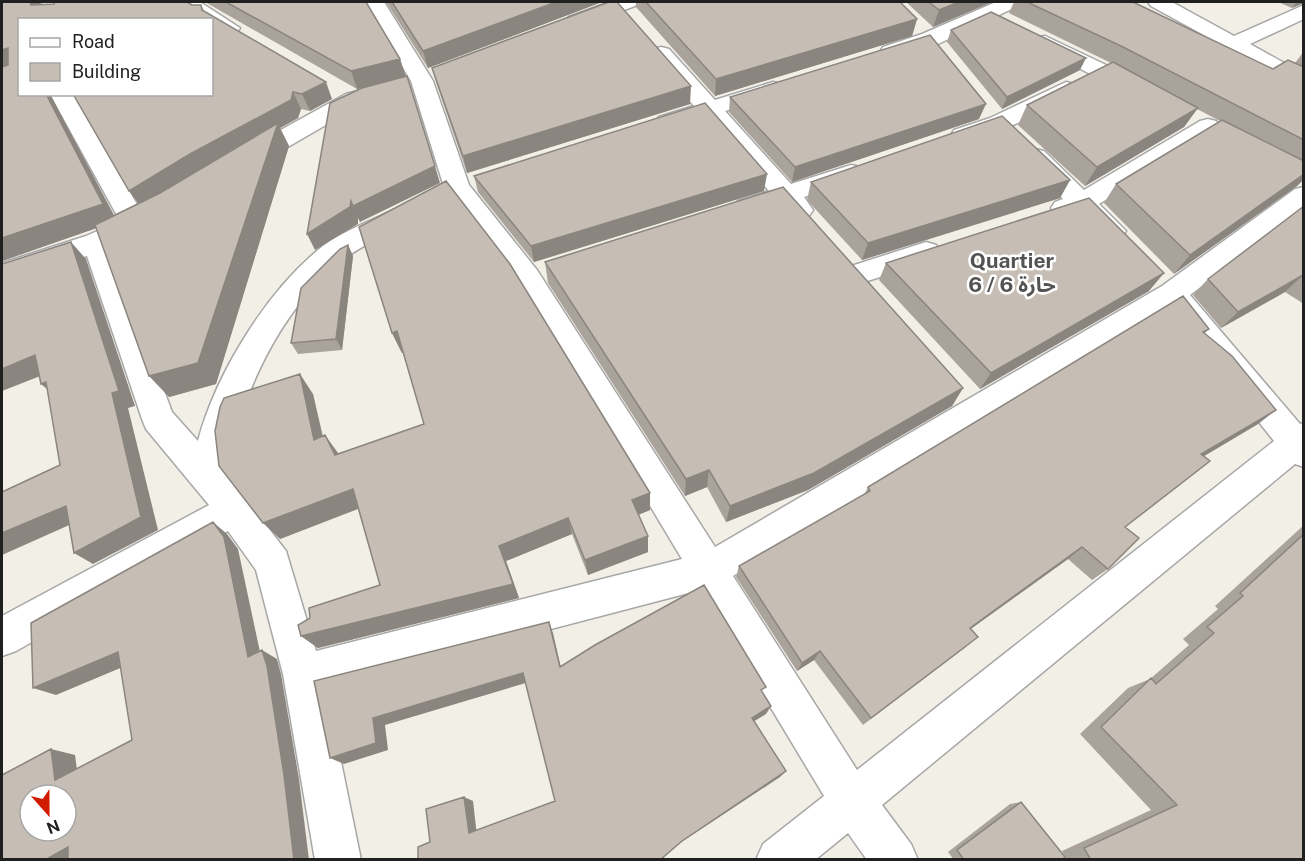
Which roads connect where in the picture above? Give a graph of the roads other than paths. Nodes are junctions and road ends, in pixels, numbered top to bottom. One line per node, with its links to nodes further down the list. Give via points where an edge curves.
1 (52, 2): 12 (street)
2 (187, 2): 10 (street)
3 (227, 2): 10 (street, via 227,7)
4 (374, 2): 20 (street)
5 (1011, 2): 9 (street)
6 (1158, 2): 15 (street)
7 (1304, 11): 15 (street)
8 (628, 12): 13 (street); 25 (street)
9 (986, 12): 16 (street); 18 (street)
10 (206, 14): 14 (street)
11 (907, 16): 16 (street)
12 (54, 18)
13 (553, 30)
14 (245, 36)
15 (1236, 44): 21 (street)
16 (937, 47): 17 (street)
17 (865, 60)
18 (1102, 70): 24 (street); 26 (street)
19 (799, 80): 25 (street)
20 (413, 83): 31 (street, via 344,93); 33 (street)
21 (1304, 83)
22 (62, 96): 39 (street)
23 (978, 98): 26 (street)
24 (1155, 98)
25 (710, 108): 28 (street); 34 (street)
26 (998, 123): 29 (street); 35 (street)
27 (1207, 126): 35 (street)
28 (644, 129)
29 (942, 142)
30 (876, 165): 34 (street)
31 (221, 174)
32 (1300, 182): 46 (street)
33 (450, 191): 48 (street, via 334,252 288,297 242,371 219,425); 50 (street, via 538,273)
34 (787, 195): 37 (street); 40 (street)
35 (1083, 202): 38 (street); 43 (street)
36 (164, 208): 39 (street)
37 (719, 216)
38 (1038, 216)
39 (136, 226): 41 (street)
40 (817, 230)
41 (96, 243): 44 (street); 48 (street, via 158,419)
42 (946, 246): 45 (street)
43 (1131, 251)
44 (2, 273)
45 (855, 275)
46 (1164, 284): 47 (street); 50 (street, via 970,402)
47 (1300, 444): 53 (street)
48 (207, 475): 49 (street)
49 (232, 510): 51 (street); 52 (street, via 273,563)
50 (710, 570): 52 (street); 53 (street)
51 (2, 637)
52 (303, 674): 54 (street)
53 (853, 803): 55 (street); 56 (street)
54 (338, 860)
55 (779, 860)
56 (895, 860)

